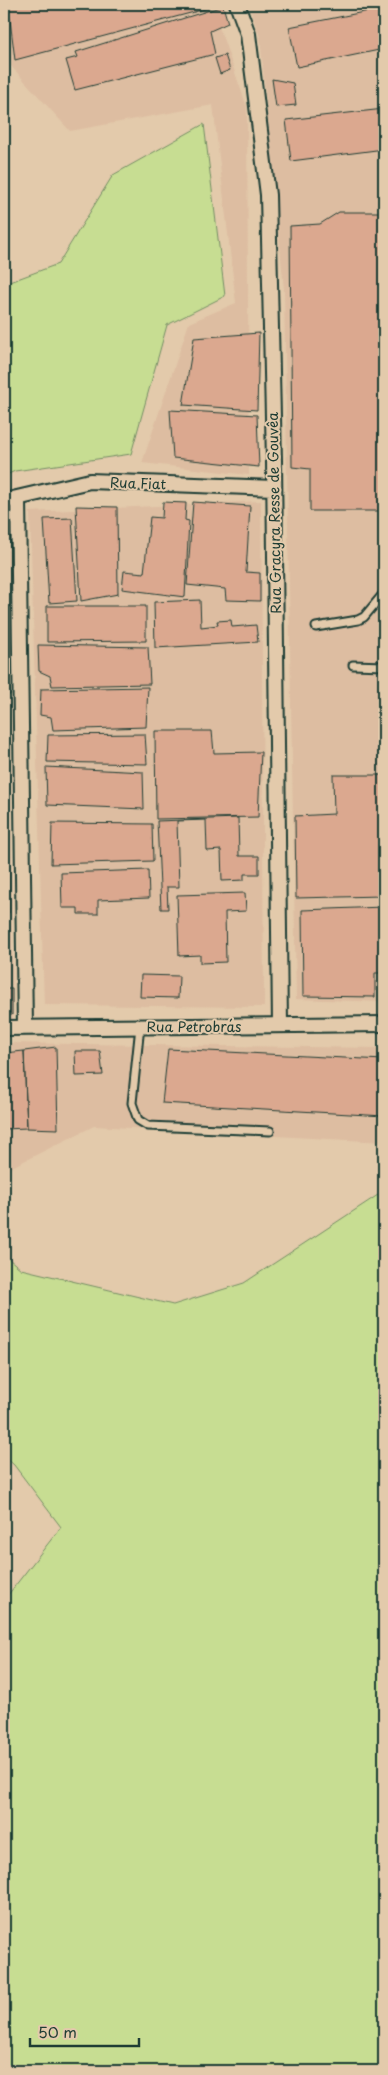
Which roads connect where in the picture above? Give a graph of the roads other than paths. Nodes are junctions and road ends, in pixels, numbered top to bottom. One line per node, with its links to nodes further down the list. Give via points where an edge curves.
1 (237, 4): 2 (street, Rua Gracyra Resse de Gouvêa, via 248,34 268,194)
2 (274, 488): 3 (street, Rua Fiat, via 90,481); 9 (street, Rua Gracyra Resse de Gouvêa)
3 (11, 500): 11 (street)
4 (384, 594): 5 (lane, via 358,620)
5 (316, 627)
6 (353, 665): 7 (lane)
7 (384, 666)
8 (384, 1024): 9 (street, Rua Petrobrás)
9 (280, 1025): 10 (street, Rua Petrobrás)
10 (140, 1026): 11 (street, Rua Petrobrás); 13 (lane, via 132,1103 138,1120 148,1126)
11 (24, 1027): 12 (street, Rua Petrobrás)
12 (4, 1028)
13 (270, 1131)

